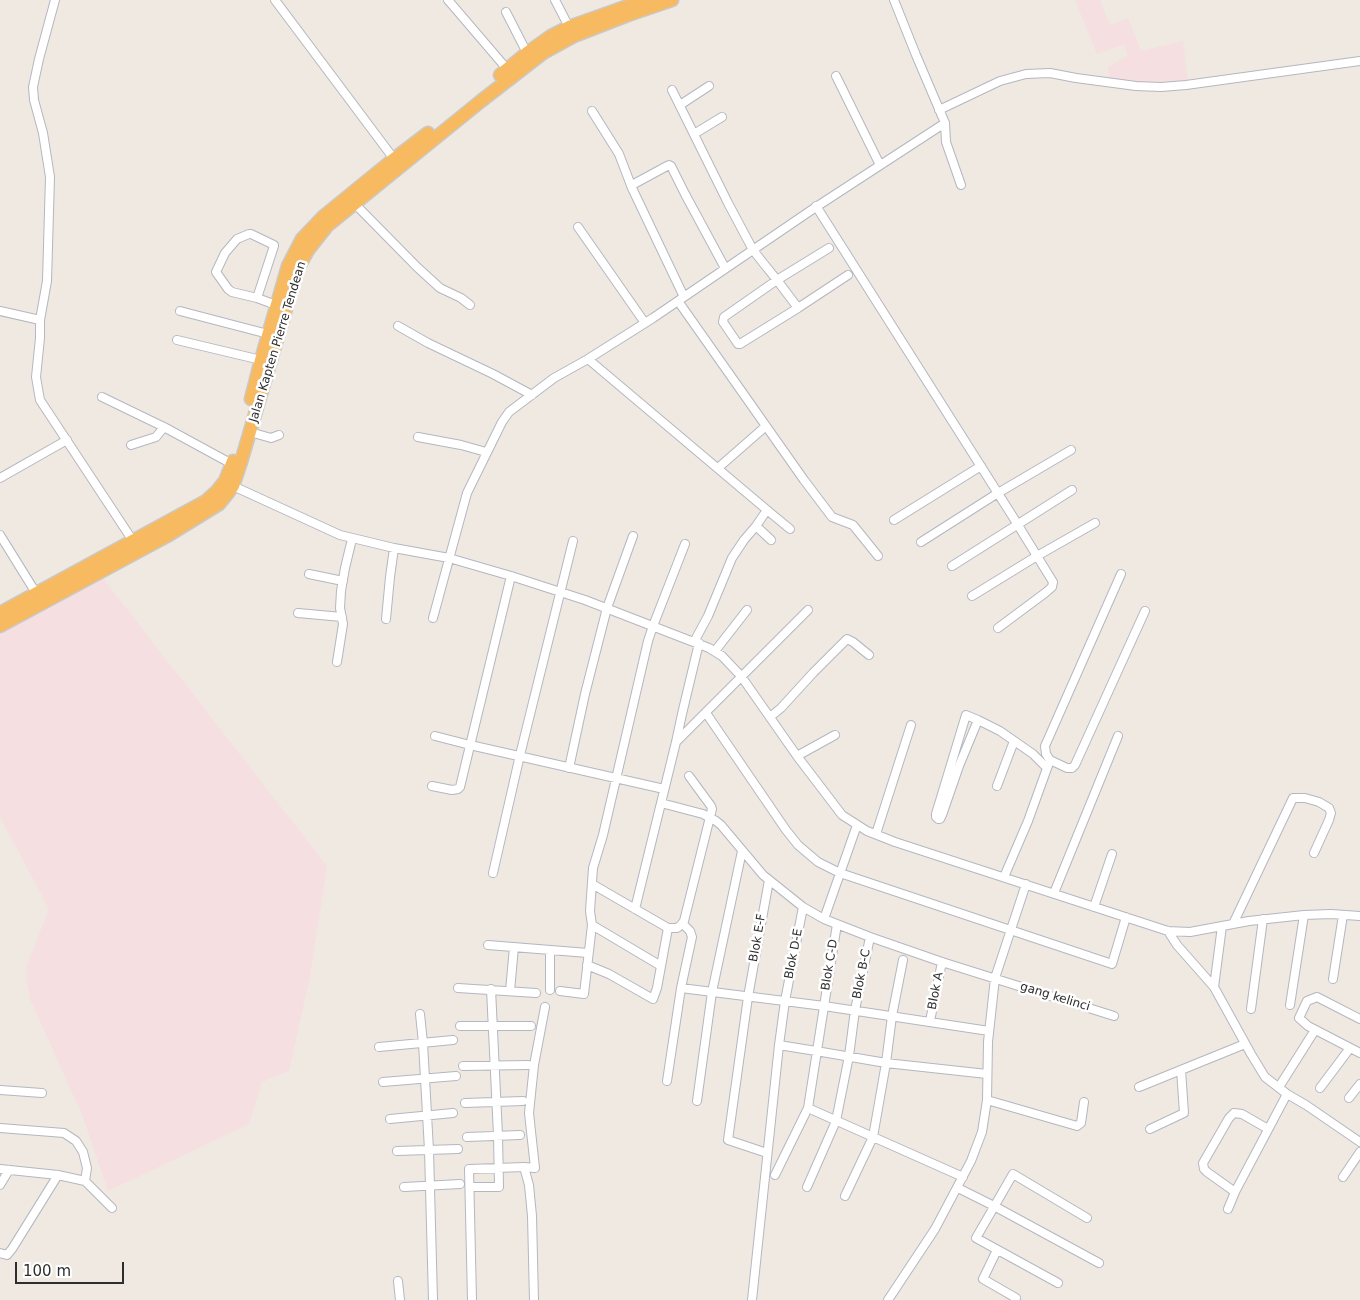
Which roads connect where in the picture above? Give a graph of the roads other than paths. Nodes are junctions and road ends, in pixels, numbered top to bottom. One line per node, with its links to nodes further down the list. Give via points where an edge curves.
1 (55, 0): 43 (street, via 33,87 50,177 47,281)
2 (275, 0): 24 (street)
3 (448, 0): 13 (street)
4 (554, 0): 10 (street)
5 (645, 0): 8 (highway, Jalan Kapten Pierre Tendean)
6 (672, 0): 22 (highway, Jalan Kapten Pierre Tendean, via 574,36 543,53)
7 (894, 0): 19 (street)
8 (628, 2): 10 (highway, Jalan Kapten Pierre Tendean)
9 (506, 12): 11 (street)
10 (569, 27): 11 (highway, Jalan Kapten Pierre Tendean)
11 (527, 53): 13 (highway, Jalan Kapten Pierre Tendean)
12 (1360, 61): 19 (street, via 1161,87 1050,73 1026,74 1000,81)
13 (508, 69): 22 (highway, Jalan Kapten Pierre Tendean)
14 (836, 76): 25 (street)
15 (709, 86): 17 (street)
16 (672, 90): 17 (street)
17 (680, 105): 23 (street)
18 (592, 110): 26 (street, via 619,154)
19 (939, 110): 21 (street)
20 (722, 117): 23 (street)
21 (945, 123): 25 (street); 27 (street, via 946,142)
22 (434, 133): 24 (highway, Jalan Kapten Pierre Tendean); 28 (highway, Jalan Kapten Pierre Tendean)
23 (694, 134): 32 (street)
24 (394, 159): 38 (highway, Jalan Kapten Pierre Tendean, via 324,216 302,239 288,266)
25 (880, 165): 29 (street)
26 (632, 185): 33 (street, via 671,166); 37 (street)
27 (961, 185)
28 (354, 203): 39 (street, via 440,288); 50 (highway, Jalan Kapten Pierre Tendean, via 318,236 298,268)
29 (816, 206): 32 (street); 63 (street)
30 (578, 227): 44 (street)
31 (829, 248): 35 (street)
32 (753, 250): 33 (street); 35 (street)
33 (725, 268): 37 (street)
34 (848, 275): 40 (street)
35 (777, 280): 40 (street); 40 (street, via 724,317 723,322 736,342 740,344)
36 (257, 298): 36 (street, via 274,245 249,234 236,239 216,272 230,290); 38 (street)
37 (681, 299): 44 (street); 53 (street)
38 (276, 305): 46 (highway, Jalan Kapten Pierre Tendean)
39 (470, 305)
40 (798, 308)
41 (0, 311): 43 (street)
42 (180, 311): 46 (street)
43 (40, 320): 58 (street, via 36,377 40,400)
44 (645, 323): 48 (street)
45 (398, 326): 51 (street)
46 (268, 334): 49 (highway, Jalan Kapten Pierre Tendean)
47 (177, 340): 49 (street)
48 (588, 359): 51 (street); 64 (street)
49 (261, 360): 50 (highway, Jalan Kapten Pierre Tendean)
50 (261, 379): 55 (highway, Jalan Kapten Pierre Tendean); 62 (highway, Jalan Kapten Pierre Tendean)
51 (532, 395): 61 (street, via 506,416)
52 (102, 397): 54 (street)
53 (766, 426): 64 (street); 84 (street, via 832,517 853,525)
54 (164, 427): 59 (street, via 156,437); 62 (street)
55 (250, 432): 56 (street, via 271,438); 66 (highway, Jalan Kapten Pierre Tendean)
56 (279, 435)
57 (418, 437): 61 (street)
58 (66, 440): 65 (street); 79 (street)
59 (131, 445)
60 (1071, 450): 68 (street)
61 (486, 452): 86 (street, via 467,493)
62 (232, 464): 79 (highway, Jalan Kapten Pierre Tendean, via 225,481 206,501)
63 (981, 466): 68 (street); 70 (street)
64 (718, 468): 69 (street)
65 (0, 478)
66 (233, 486): 77 (street); 88 (highway, Jalan Kapten Pierre Tendean, via 219,504 167,536)
67 (1072, 490): 72 (street)
68 (998, 493): 72 (street); 81 (street)
69 (767, 510): 73 (street); 74 (street)
70 (894, 520)
71 (1095, 523): 85 (street)
72 (1018, 524): 85 (street); 87 (street)
73 (756, 526): 78 (street); 108 (street, via 732,558)
74 (790, 529)
75 (0, 535): 94 (street)
76 (633, 536): 96 (street)
77 (352, 538): 83 (street); 92 (street)
78 (771, 540)
79 (134, 541): 88 (highway, Jalan Kapten Pierre Tendean)
80 (573, 541): 93 (street)
81 (921, 542)
82 (685, 544): 106 (street)
83 (394, 548): 86 (street); 104 (street)
84 (878, 556)
85 (1038, 556): 95 (street); 107 (street, via 1053,582 1052,588)
86 (449, 558): 91 (street); 103 (street)
87 (952, 566)
88 (84, 574): 94 (highway, Jalan Kapten Pierre Tendean); 105 (highway, Jalan Kapten Pierre Tendean)
89 (309, 574): 92 (street)
90 (1121, 574): 125 (street, via 1045,746)
91 (511, 576): 93 (street); 122 (street)
92 (343, 581): 102 (street)
93 (560, 591): 96 (street); 123 (street)
94 (36, 593): 100 (highway, Jalan Kapten Pierre Tendean)
95 (972, 596)
96 (607, 608): 106 (street); 126 (street)
97 (747, 610): 109 (street)
98 (808, 610): 112 (street)
99 (1144, 611): 125 (street, via 1074,765 1067,768)
100 (0, 612)
101 (298, 613): 102 (street)
102 (342, 617): 111 (street)
103 (433, 618)
104 (386, 619)
105 (0, 626)
106 (653, 626): 108 (street); 128 (street)
107 (998, 628)
108 (696, 642): 109 (street); 121 (street)
109 (715, 651): 112 (street)
110 (869, 655): 114 (street, via 847,639)
111 (337, 662)
112 (741, 676): 113 (street); 114 (street)
113 (706, 713): 121 (street); 140 (street, via 798,845 818,862)
114 (770, 717): 124 (street)
115 (978, 720): 115 (street, via 966,715 936,814 938,819); 120 (street)
116 (911, 725): 135 (street)
117 (835, 735): 124 (street)
118 (435, 736): 122 (street)
119 (1118, 736): 145 (street)
120 (1014, 741): 125 (street); 130 (street)
121 (676, 742): 131 (street)
122 (470, 745): 123 (street); 129 (street, via 460,788 452,790)
123 (520, 756): 126 (street); 139 (street)
124 (798, 756): 134 (street, via 836,809)
125 (1049, 764): 141 (street)
126 (569, 768): 128 (street)
127 (689, 776): 133 (street, via 711,806)
128 (616, 778): 131 (street); 143 (street, via 593,868)
129 (432, 786)
130 (997, 786)
131 (664, 789): 132 (street)
132 (661, 803): 133 (street); 148 (street)
133 (710, 818): 136 (street, gang kelinci, via 721,825); 155 (street)
134 (857, 825): 135 (street); 140 (street)
135 (876, 834): 141 (street)
136 (742, 851): 142 (street, gang kelinci); 181 (street)
137 (1314, 853): 157 (street, via 1331,812 1319,802 1294,798)
138 (1112, 854): 147 (street)
139 (493, 872)
140 (840, 873): 153 (street); 161 (street)
141 (1004, 877): 144 (street)
142 (769, 880): 146 (street, gang kelinci); 183 (street, Blok E-F)
143 (592, 884): 148 (street); 158 (street)
144 (1026, 884): 145 (street); 161 (street)
145 (1054, 893): 147 (street)
146 (803, 907): 153 (street, gang kelinci); 184 (street, Blok D-E)
147 (1094, 907): 152 (street)
148 (635, 909): 160 (street)
149 (1304, 915): 150 (street); 154 (street); 185 (street)
150 (1343, 915): 151 (street); 173 (street)
151 (1360, 916)
152 (1126, 917): 161 (street, via 1112,964); 162 (street)
153 (824, 919): 156 (street, gang kelinci)
154 (1263, 919): 157 (street); 188 (street)
155 (683, 924): 160 (street); 176 (street, via 692,937)
156 (837, 924): 163 (street, gang kelinci); 186 (street, Blok C-D)
157 (1233, 924): 159 (street)
158 (592, 925): 167 (street); 171 (street)
159 (1222, 926): 162 (street, via 1190,932); 174 (street)
160 (668, 928): 171 (street)
161 (1010, 931): 172 (street)
162 (1168, 931): 174 (street, via 1177,946)
163 (870, 937): 169 (street, gang kelinci); 189 (street, Blok B-C)
164 (488, 945): 165 (street)
165 (514, 947): 166 (street); 180 (street)
166 (550, 950): 167 (street); 178 (street)
167 (588, 953): 170 (street)
168 (903, 960): 191 (street)
169 (942, 962): 172 (street, gang kelinci); 194 (street, Blok A)
170 (587, 965): 171 (street, via 653,999); 179 (street, via 584,994)
171 (661, 966)
172 (995, 978): 192 (street, gang kelinci); 199 (street)
173 (1333, 979)
174 (1214, 987): 202 (street)
175 (458, 988): 177 (street)
176 (681, 988): 181 (street); 217 (street)
177 (491, 989): 180 (street); 197 (street)
178 (550, 990)
179 (560, 990)
180 (510, 991): 182 (street)
181 (712, 992): 183 (street); 228 (street)
182 (536, 993)
183 (748, 997): 184 (street); 250 (street, Blok E-F, via 728,1140)
184 (785, 1001): 186 (street); 203 (street, Blok D-E)
185 (1290, 1005)
186 (824, 1006): 189 (street); 206 (street, Blok C-D)
187 (545, 1007): 251 (street, via 529,1113 535,1168)
188 (1251, 1009)
189 (855, 1010): 191 (street); 208 (street, Blok B-C)
190 (420, 1014): 201 (street)
191 (892, 1016): 194 (street); 209 (street)
192 (1114, 1016)
193 (1360, 1019): 198 (street, via 1317,997 1307,1001 1299,1018)
194 (930, 1021): 199 (street)
195 (460, 1026): 197 (street)
196 (531, 1026): 197 (street)
197 (493, 1027): 212 (street)
198 (1315, 1030): 205 (street); 221 (street)
199 (989, 1031): 214 (street)
200 (453, 1040): 201 (street)
201 (423, 1042): 204 (street); 216 (street)
202 (1245, 1044): 213 (street); 221 (street, via 1263,1074)
203 (779, 1045): 206 (street); 250 (street, Blok D-E)
204 (379, 1047)
205 (1350, 1048): 207 (street); 222 (street)
206 (816, 1051): 208 (street); 233 (street, Blok C-D)
207 (1360, 1053)
208 (849, 1056): 209 (street); 237 (street, Blok B-C)
209 (886, 1063): 214 (street); 244 (street)
210 (528, 1065): 212 (street)
211 (463, 1066): 212 (street)
212 (495, 1066): 229 (street)
213 (1181, 1070): 220 (street); 239 (street, via 1184,1113)
214 (987, 1074): 227 (street)
215 (456, 1076): 216 (street)
216 (426, 1079): 218 (street); 235 (street)
217 (667, 1081)
218 (383, 1082)
219 (1360, 1084): 226 (street)
220 (1138, 1087)
221 (1279, 1087): 225 (street)
222 (1320, 1088)
223 (0, 1090): 224 (street)
224 (42, 1093)
225 (1287, 1094): 240 (street); 245 (street)
226 (1349, 1098)
227 (987, 1100): 231 (street, via 1077,1126 1081,1123); 257 (street, via 982,1132)
228 (697, 1101)
229 (496, 1102): 230 (street); 232 (street); 241 (street)
230 (523, 1102)
231 (1084, 1102)
232 (465, 1103)
233 (808, 1108): 237 (street); 256 (street, Blok C-D)
234 (453, 1113): 235 (street)
235 (427, 1115): 236 (street); 247 (street)
236 (390, 1119)
237 (836, 1120): 244 (street); 265 (street, Blok B-C)
238 (0, 1128): 259 (street, via 64,1133 76,1140 87,1168)
239 (1150, 1129)
240 (1268, 1129): 267 (street); 267 (street, via 1242,1114 1234,1113 1203,1163 1207,1172)
241 (498, 1135): 242 (street); 243 (street); 252 (street)
242 (520, 1135)
243 (468, 1137)
244 (872, 1137): 257 (street); 268 (street)
245 (1360, 1142)
246 (458, 1149): 247 (street)
247 (429, 1150): 248 (street); 262 (street)
248 (397, 1151)
249 (1360, 1152): 258 (street)
250 (768, 1153): 283 (street, Blok D-E)
251 (524, 1167): 252 (street); 282 (street, via 532,1216)
252 (499, 1168): 264 (street, via 499,1186); 264 (street, via 469,1169)
253 (0, 1169): 254 (street)
254 (9, 1170): 255 (street); 261 (street)
255 (58, 1175): 259 (street); 274 (street, via 12,1249 7,1255)
256 (775, 1175)
257 (963, 1177): 266 (street)
258 (1344, 1177)
259 (85, 1181): 270 (street)
260 (460, 1184): 262 (street)
261 (0, 1186)
262 (430, 1186): 263 (street); 280 (street)
263 (404, 1187)
264 (470, 1187): 281 (street)
265 (806, 1187)
266 (958, 1188): 269 (street); 284 (street, via 928,1242)
267 (1235, 1192): 271 (street)
268 (845, 1196)
269 (994, 1206): 272 (street, via 1013,1174); 273 (street, via 976,1238); 275 (street)
270 (112, 1208)
271 (1228, 1209)
272 (1087, 1218)
273 (998, 1250): 277 (street); 278 (street, via 982,1279)
274 (0, 1253)
275 (1098, 1264)
276 (398, 1281): 279 (street)
277 (1058, 1282)
278 (1016, 1298)
279 (400, 1300)
280 (433, 1300)
281 (472, 1300)
282 (534, 1300)
283 (752, 1300)
284 (888, 1300)

